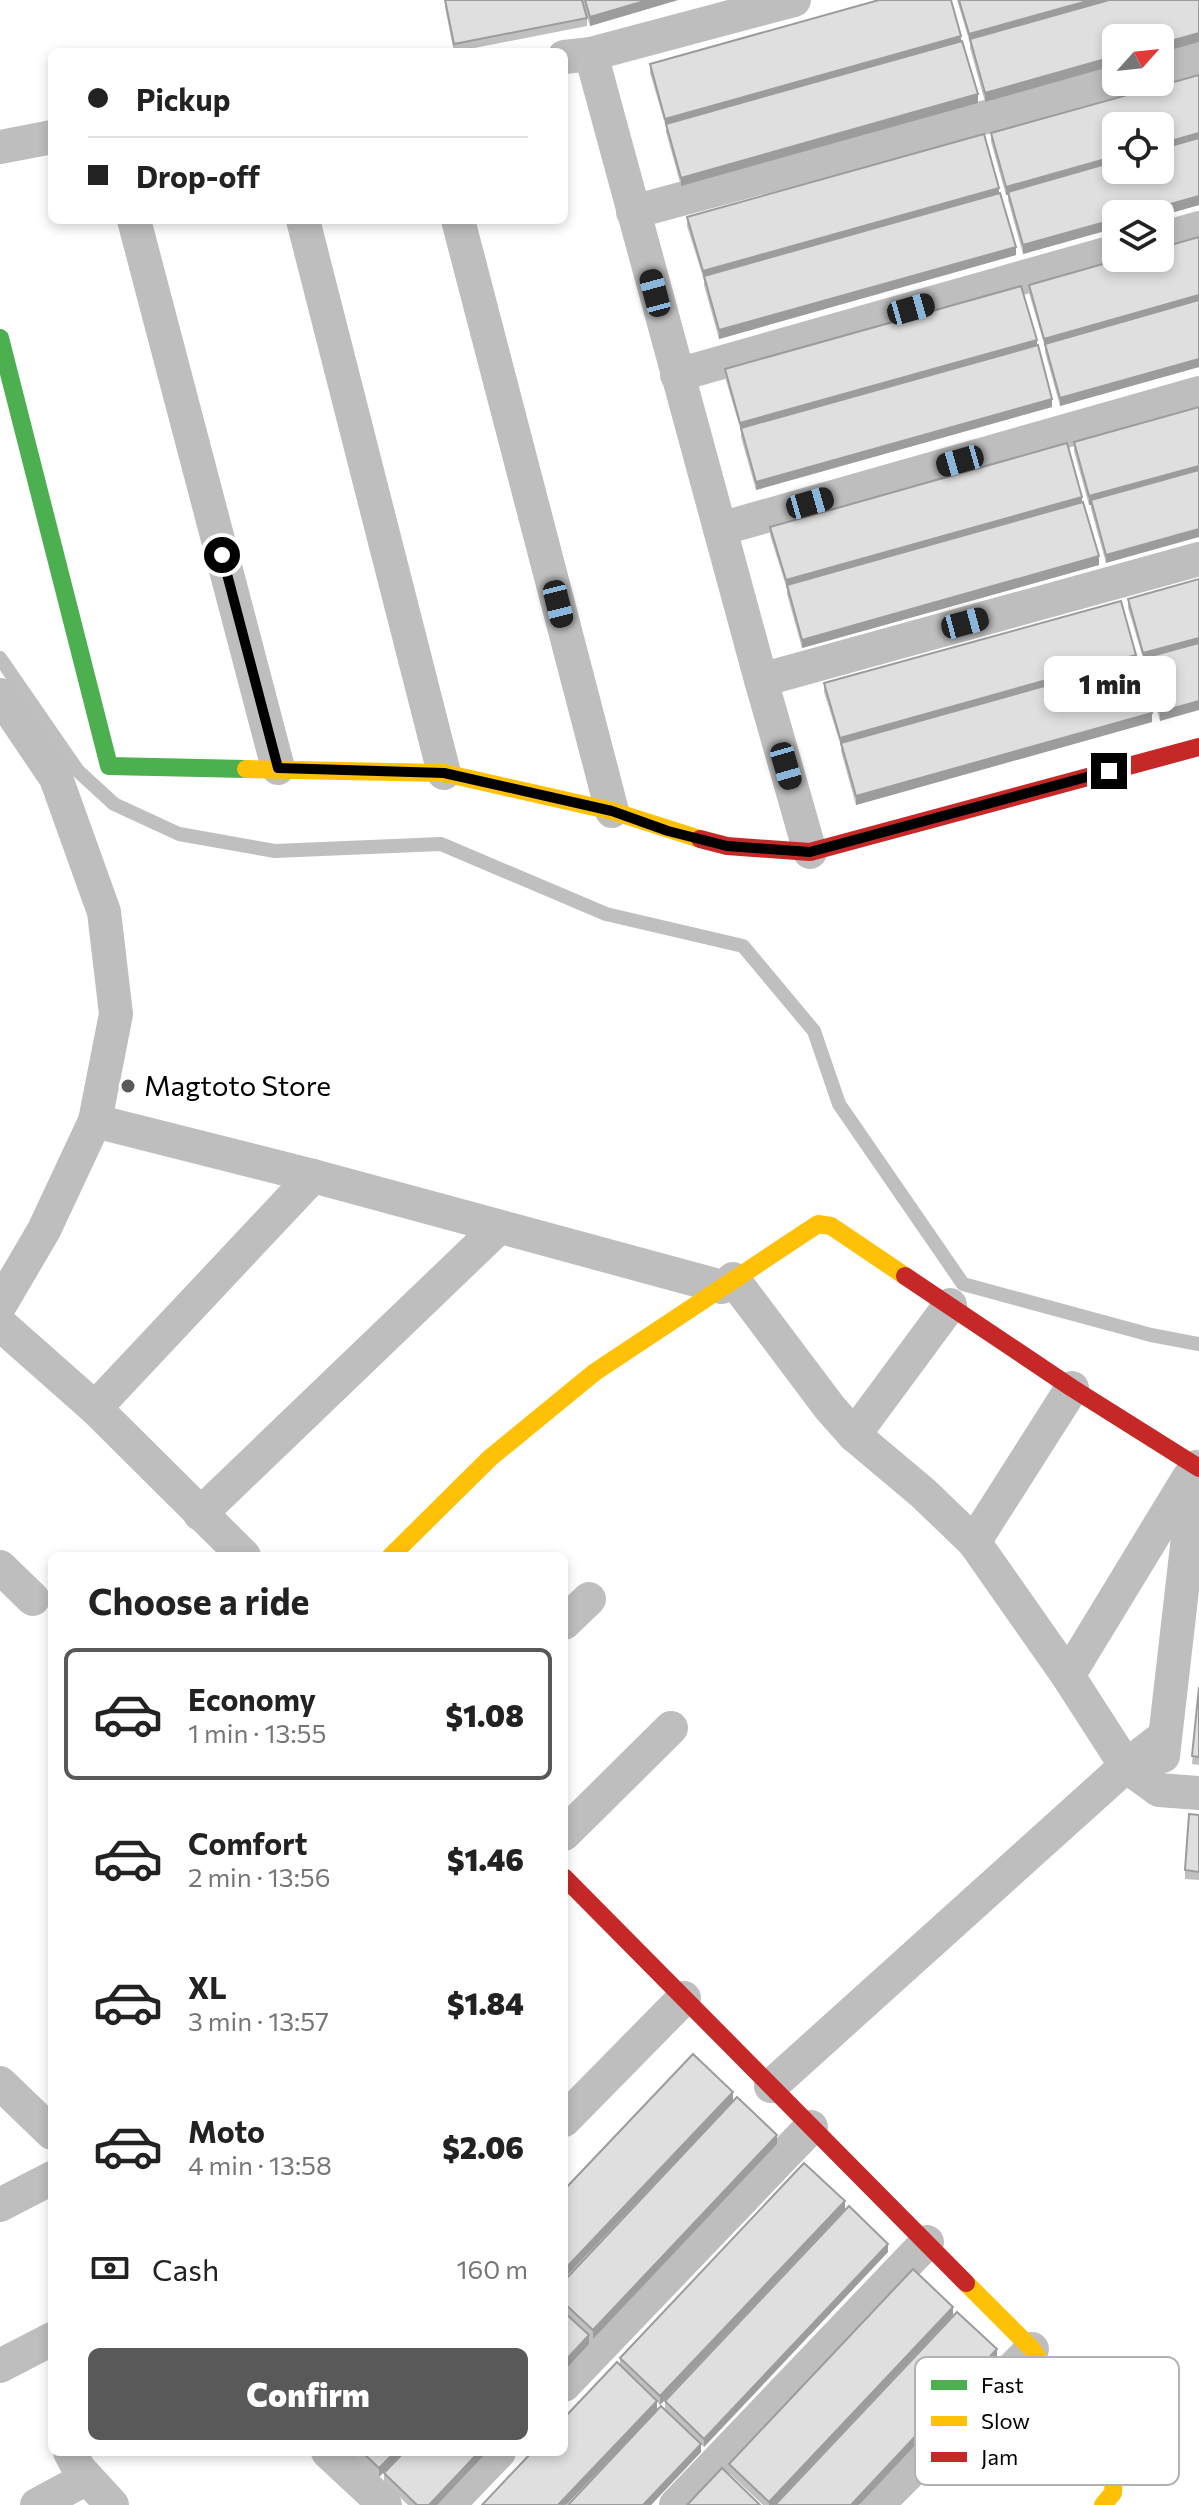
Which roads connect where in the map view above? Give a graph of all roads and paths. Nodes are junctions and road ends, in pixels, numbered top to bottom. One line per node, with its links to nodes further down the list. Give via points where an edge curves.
1 (794, 0): 2 (street)
2 (577, 55): 8 (street)
3 (1199, 59): 4 (street)
4 (1174, 66)
5 (1102, 86): 8 (street)
6 (48, 138): 7 (street)
7 (0, 147)
8 (633, 212): 16 (street)
9 (135, 224): 24 (street)
10 (304, 224): 25 (street)
11 (459, 224): 27 (street)
12 (1199, 228): 13 (street)
13 (1174, 235)
14 (1102, 255): 16 (street)
15 (0, 338): 23 (street)
16 (677, 375): 18 (street)
17 (1199, 393): 18 (street)
18 (720, 529): 20 (street)
19 (1199, 559): 20 (street)
20 (761, 680): 28 (street)
21 (0, 695): 26 (street)
22 (1199, 747): 28 (street)
23 (109, 766): 24 (street); 26 (street)
24 (278, 768): 25 (street)
25 (444, 773): 27 (street)
26 (56, 778): 29 (street, via 104,912 108,941 116,1014)
27 (612, 811): 28 (street, via 727,846)
28 (810, 852)
29 (95, 1121): 30 (street); 33 (street, via 44,1230)
30 (313, 1176): 31 (street); 37 (street)
31 (498, 1228): 32 (street); 40 (street)
32 (728, 1283): 34 (street, via 825,1224); 38 (street); 43 (street, via 595,1372 490,1458)
33 (0, 1305)
34 (950, 1305): 36 (street); 38 (street)
35 (0, 1324): 37 (street)
36 (1072, 1388): 39 (street); 41 (street)
37 (95, 1408): 40 (street)
38 (854, 1435): 41 (street)
39 (1197, 1467): 48 (street); 50 (street)
40 (200, 1514): 42 (street)
41 (974, 1542): 48 (street)
42 (240, 1552)
43 (395, 1552)
44 (0, 1567): 45 (street)
45 (33, 1599)
46 (589, 1599): 47 (street)
47 (568, 1619)
48 (1068, 1676): 51 (street)
49 (671, 1728): 54 (street)
50 (1165, 1736): 51 (street); 52 (street)
51 (1126, 1766): 52 (street); 58 (street)
52 (1159, 1790): 53 (street)
53 (1199, 1793)
54 (568, 1830)
55 (568, 1881): 56 (street)
56 (684, 1998): 58 (street); 59 (street)
57 (0, 2083): 61 (street)
58 (771, 2086): 60 (street)
59 (568, 2114)
60 (811, 2127): 64 (street); 70 (street)
61 (48, 2129)
62 (48, 2180): 63 (street)
63 (0, 2205)
64 (927, 2242): 66 (street); 80 (street)
65 (48, 2341): 69 (street)
66 (1032, 2349): 67 (street); 68 (street)
67 (1024, 2357)
68 (1037, 2357)
69 (0, 2366)
70 (568, 2381)
71 (332, 2456): 78 (street)
72 (495, 2456): 79 (street)
73 (78, 2465): 76 (street); 77 (street)
74 (915, 2467): 81 (street)
75 (1114, 2485): 82 (street)
76 (37, 2505)
77 (112, 2505)
78 (385, 2505)
79 (448, 2505)
80 (676, 2505)
81 (877, 2505)
82 (1103, 2505)

